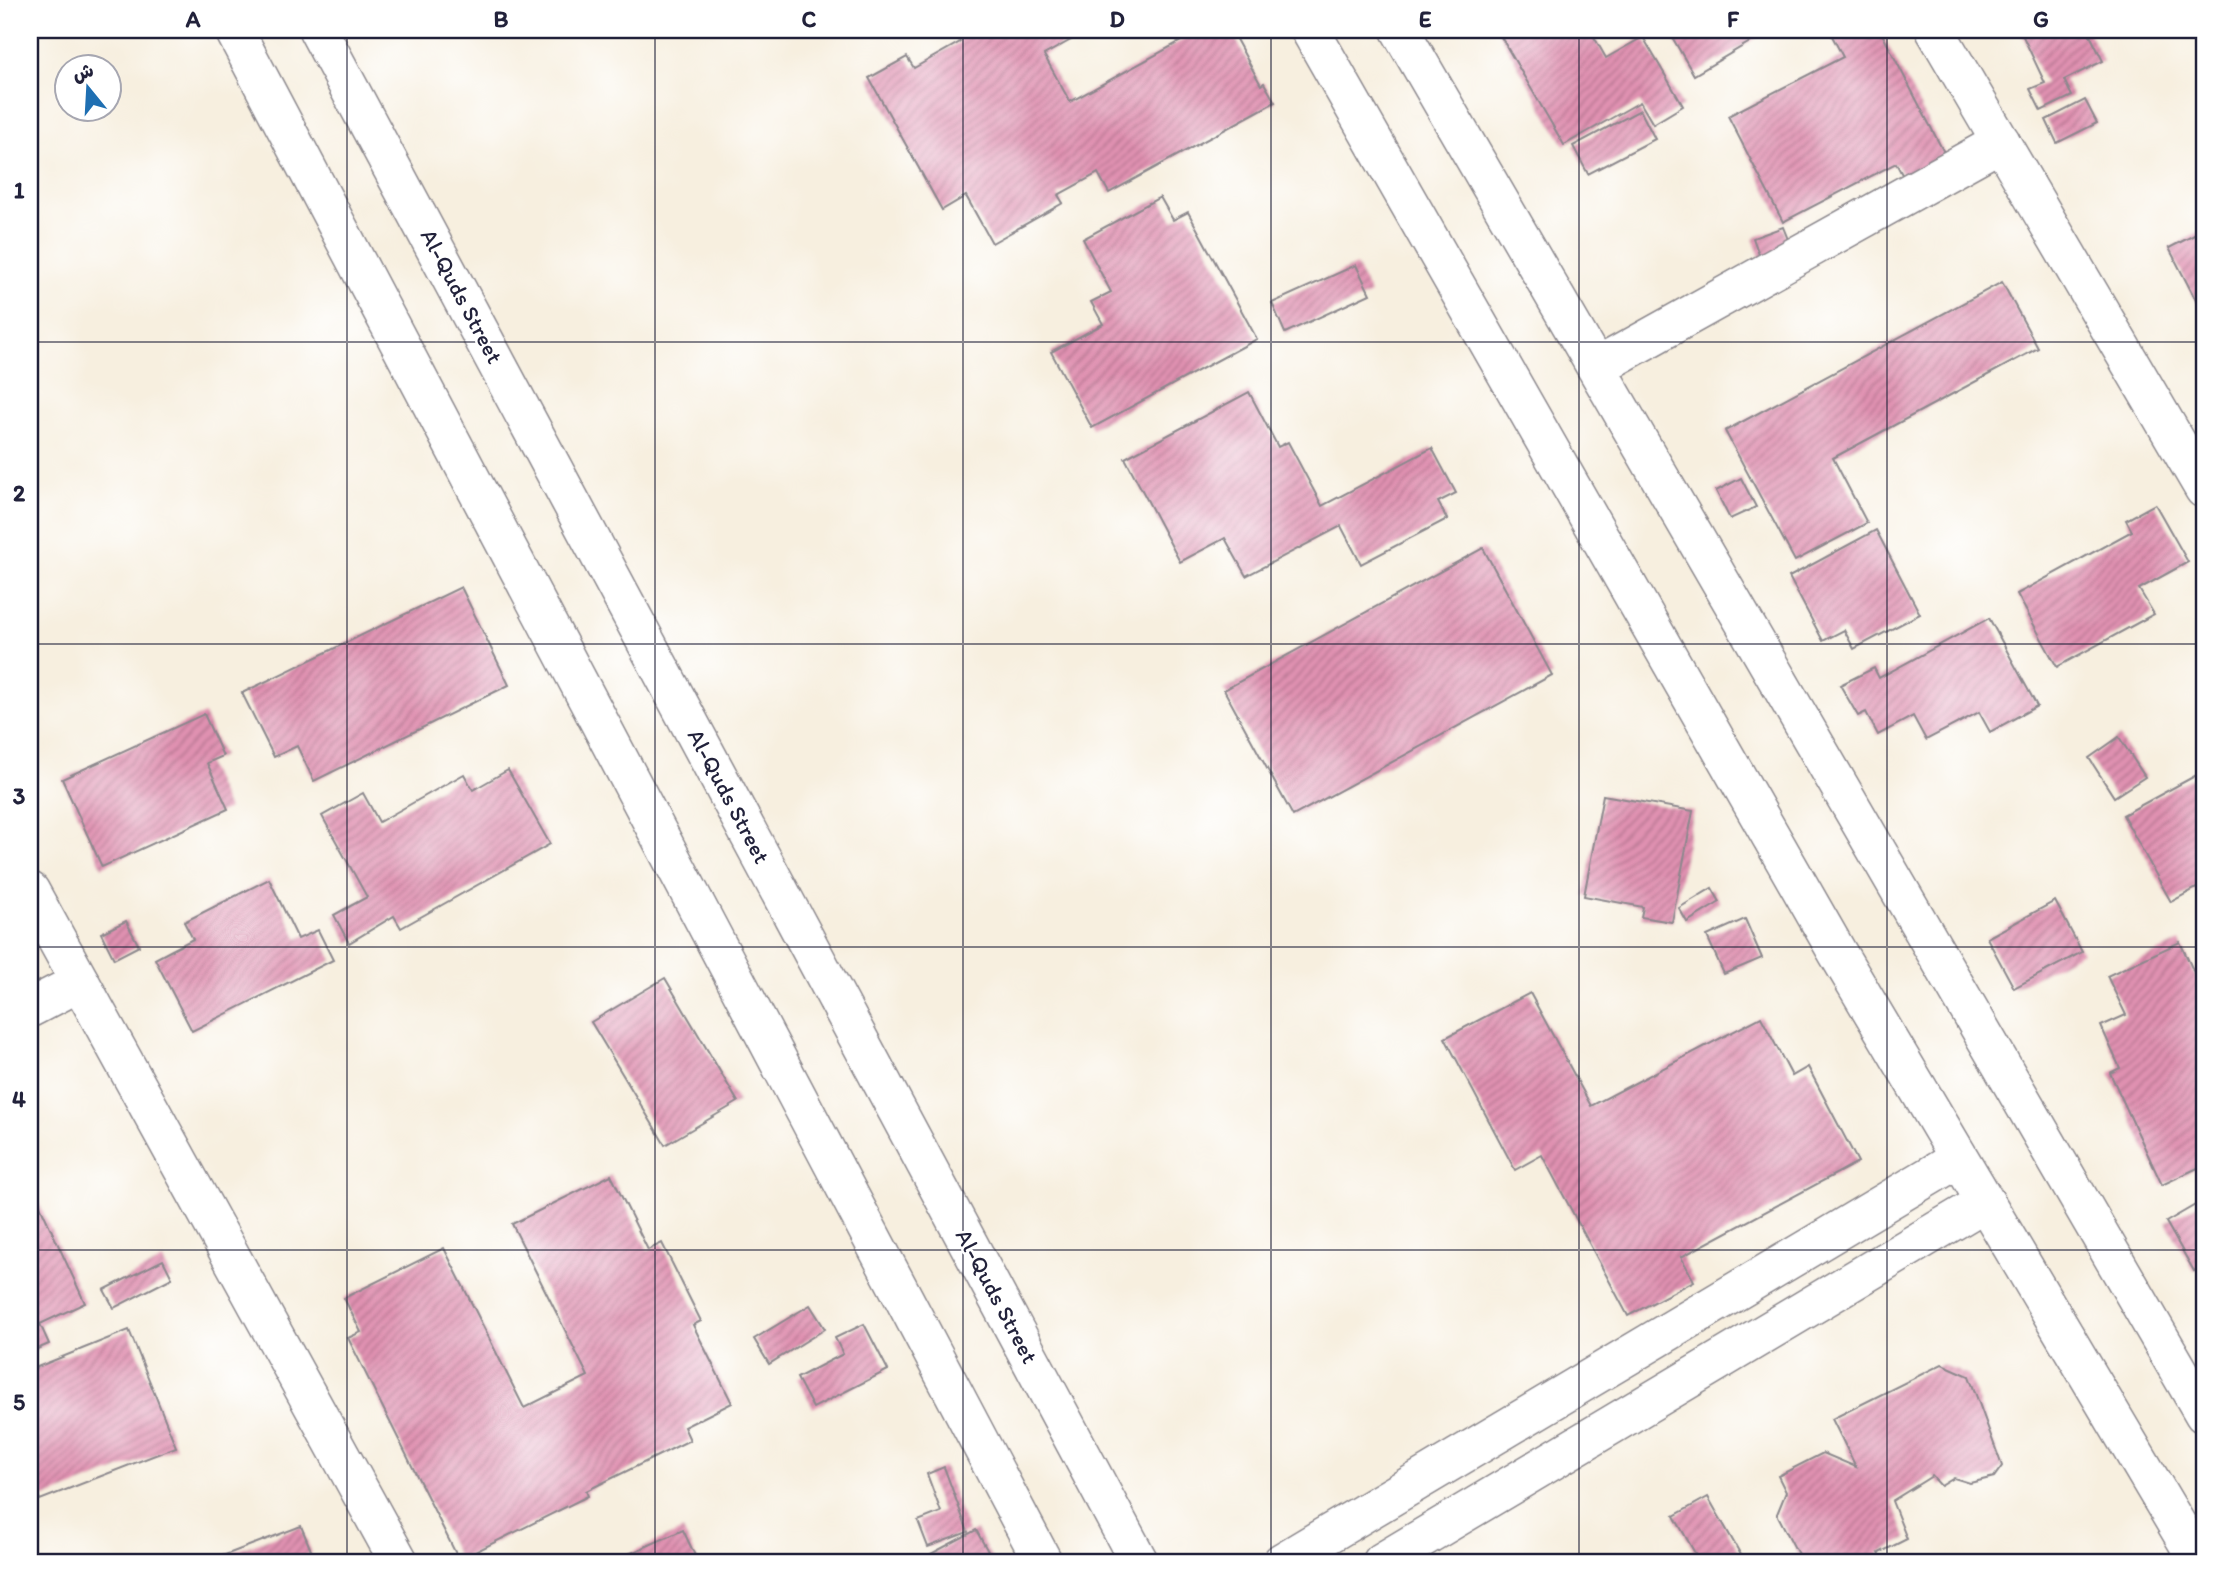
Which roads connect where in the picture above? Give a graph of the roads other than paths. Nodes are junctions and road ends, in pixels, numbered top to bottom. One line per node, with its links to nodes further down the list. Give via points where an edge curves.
1 (234, 30): 16 (street)
2 (318, 30): 17 (street, Al-Quds Street)
3 (1310, 30): 12 (street)
4 (1400, 30): 7 (street)
5 (1935, 30): 6 (street)
6 (2001, 142): 7 (street); 8 (street)
7 (1597, 367): 14 (street)
8 (2204, 489)
9 (30, 891): 10 (street)
10 (80, 982): 11 (street); 15 (street)
11 (30, 1008)
12 (1958, 1159): 13 (street); 18 (street)
13 (1985, 1202): 19 (street); 20 (street)
14 (2204, 1414)
15 (398, 1562)
16 (1042, 1562)
17 (1139, 1562)
18 (1282, 1562)
19 (1382, 1562)
20 (2199, 1562)

